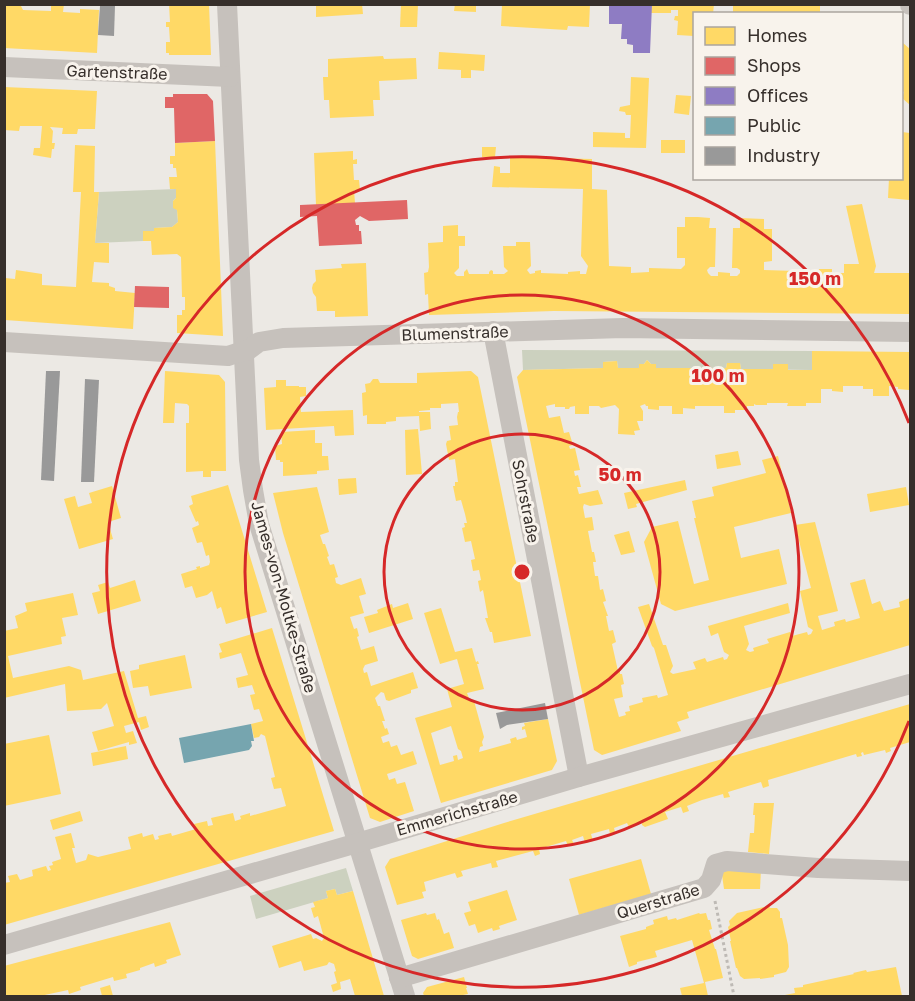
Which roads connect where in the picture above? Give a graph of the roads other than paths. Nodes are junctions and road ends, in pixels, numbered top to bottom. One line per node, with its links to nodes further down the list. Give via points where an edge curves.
1 (226, 4): 3 (street, James-von-Moltke-Straße)
2 (4, 67): 3 (street, Gartenstraße)
3 (230, 77): 7 (street, James-von-Moltke-Straße)
4 (493, 331): 5 (street, Blumenstraße, via 623,328); 7 (street, Blumenstraße, via 283,338 259,342); 9 (street, Sohrstraße)
5 (910, 332)
6 (4, 342): 7 (street, Blumenstraße, via 228,356)
7 (243, 352): 10 (street, James-von-Moltke-Straße, via 249,460 259,524)
8 (910, 684): 9 (street, Emmerichstraße)
9 (579, 777): 10 (street, Emmerichstraße)
10 (358, 842): 12 (street, Emmerichstraße); 13 (street, James-von-Moltke-Straße)
11 (910, 871): 13 (street, Querstraße, via 727,861 716,864 704,888)
12 (4, 945)
13 (402, 987)

